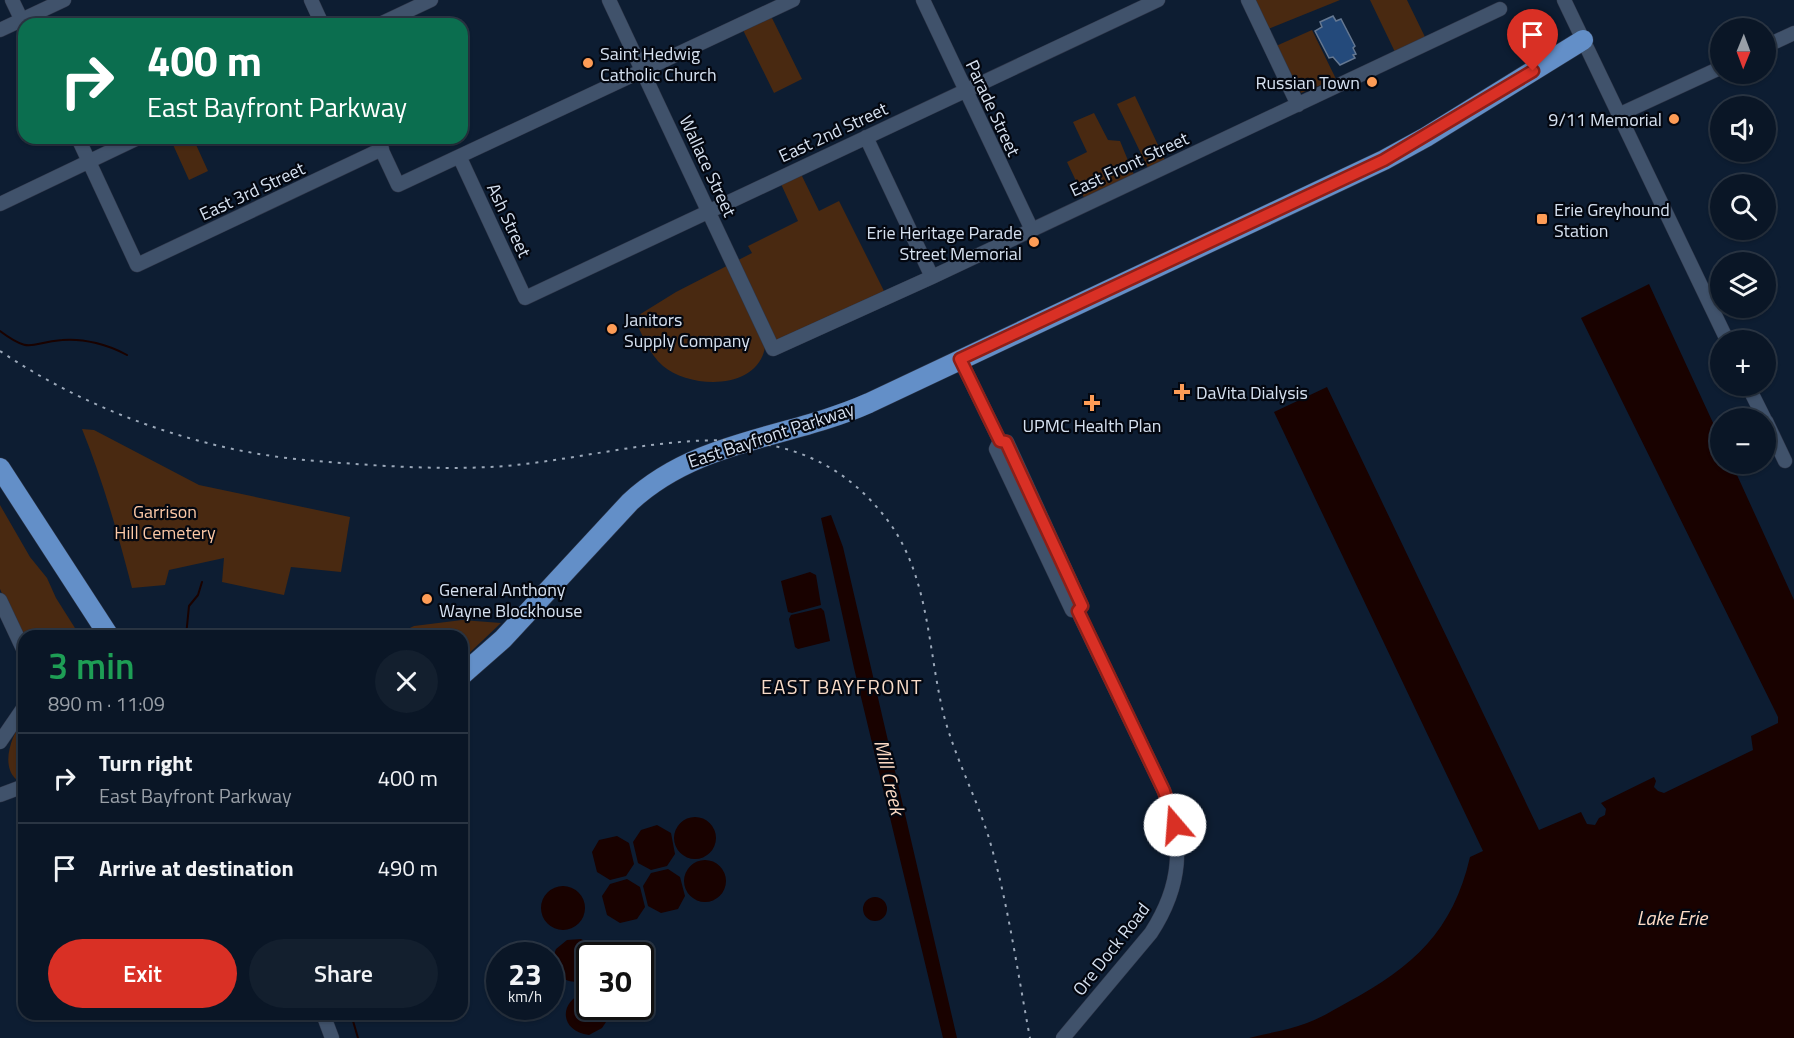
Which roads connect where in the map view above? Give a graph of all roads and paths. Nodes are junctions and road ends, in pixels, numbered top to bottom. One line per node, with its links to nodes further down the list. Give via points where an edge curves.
1 (12, 0): 12 (street)
2 (64, 0): 13 (street)
3 (311, 0): 14 (street)
4 (431, 0): 15 (street)
5 (609, 0): 21 (street, Wallace Street)
6 (793, 0): 21 (street)
7 (923, 0): 23 (street, Parade Street)
8 (1158, 0): 23 (street, East 2nd Street)
9 (1248, 0): 24 (street)
10 (1564, 0): 19 (street)
11 (1500, 9): 24 (street, East Front Street)
12 (21, 18)
13 (30, 18)
14 (319, 18)
15 (393, 18)
16 (18, 24): 17 (street)
17 (0, 30)
18 (1794, 33): 20 (street)
19 (1583, 40): 25 (street); 39 (highway, East Bayfront Parkway, via 1384,160)
20 (1776, 41)
21 (643, 71): 30 (street); 33 (street, Wallace Street)
22 (1710, 73): 25 (street)
23 (965, 91): 26 (street, East 2nd Street); 34 (street, Parade Street)
24 (1298, 105): 34 (street, East Front Street)
25 (1618, 115): 37 (street)
26 (866, 137): 33 (street, East 2nd Street); 35 (street)
27 (81, 144): 31 (street)
28 (125, 144): 31 (street)
29 (379, 144): 30 (street, via 398,185); 31 (street, East 3rd Street, via 137,265)
30 (460, 158): 36 (street, Ash Street)
31 (89, 161): 32 (street)
32 (0, 204)
33 (709, 211): 36 (street, East 2nd Street); 38 (street, Wallace Street)
34 (1032, 230): 35 (street, East Front Street)
35 (932, 277): 38 (street, East Front Street)
36 (525, 298)
37 (1722, 330)
38 (773, 348)
39 (960, 359): 46 (highway, East Bayfront Parkway, via 836,417 725,447 660,477 630,502 503,639); 53 (street, Ore Dock Road, via 1031,494 1082,606 1078,611 1164,791 1175,825 1178,856 1173,887 1162,916)
40 (1776, 443): 41 (street)
41 (1785, 461)
42 (0, 468): 44 (highway)
43 (0, 600): 45 (street)
44 (105, 630)
45 (18, 638)
46 (468, 670)
47 (18, 716): 48 (street)
48 (0, 742)
49 (18, 787): 50 (street)
50 (1, 791)
51 (325, 1020): 52 (street)
52 (332, 1038)
53 (1063, 1038)

